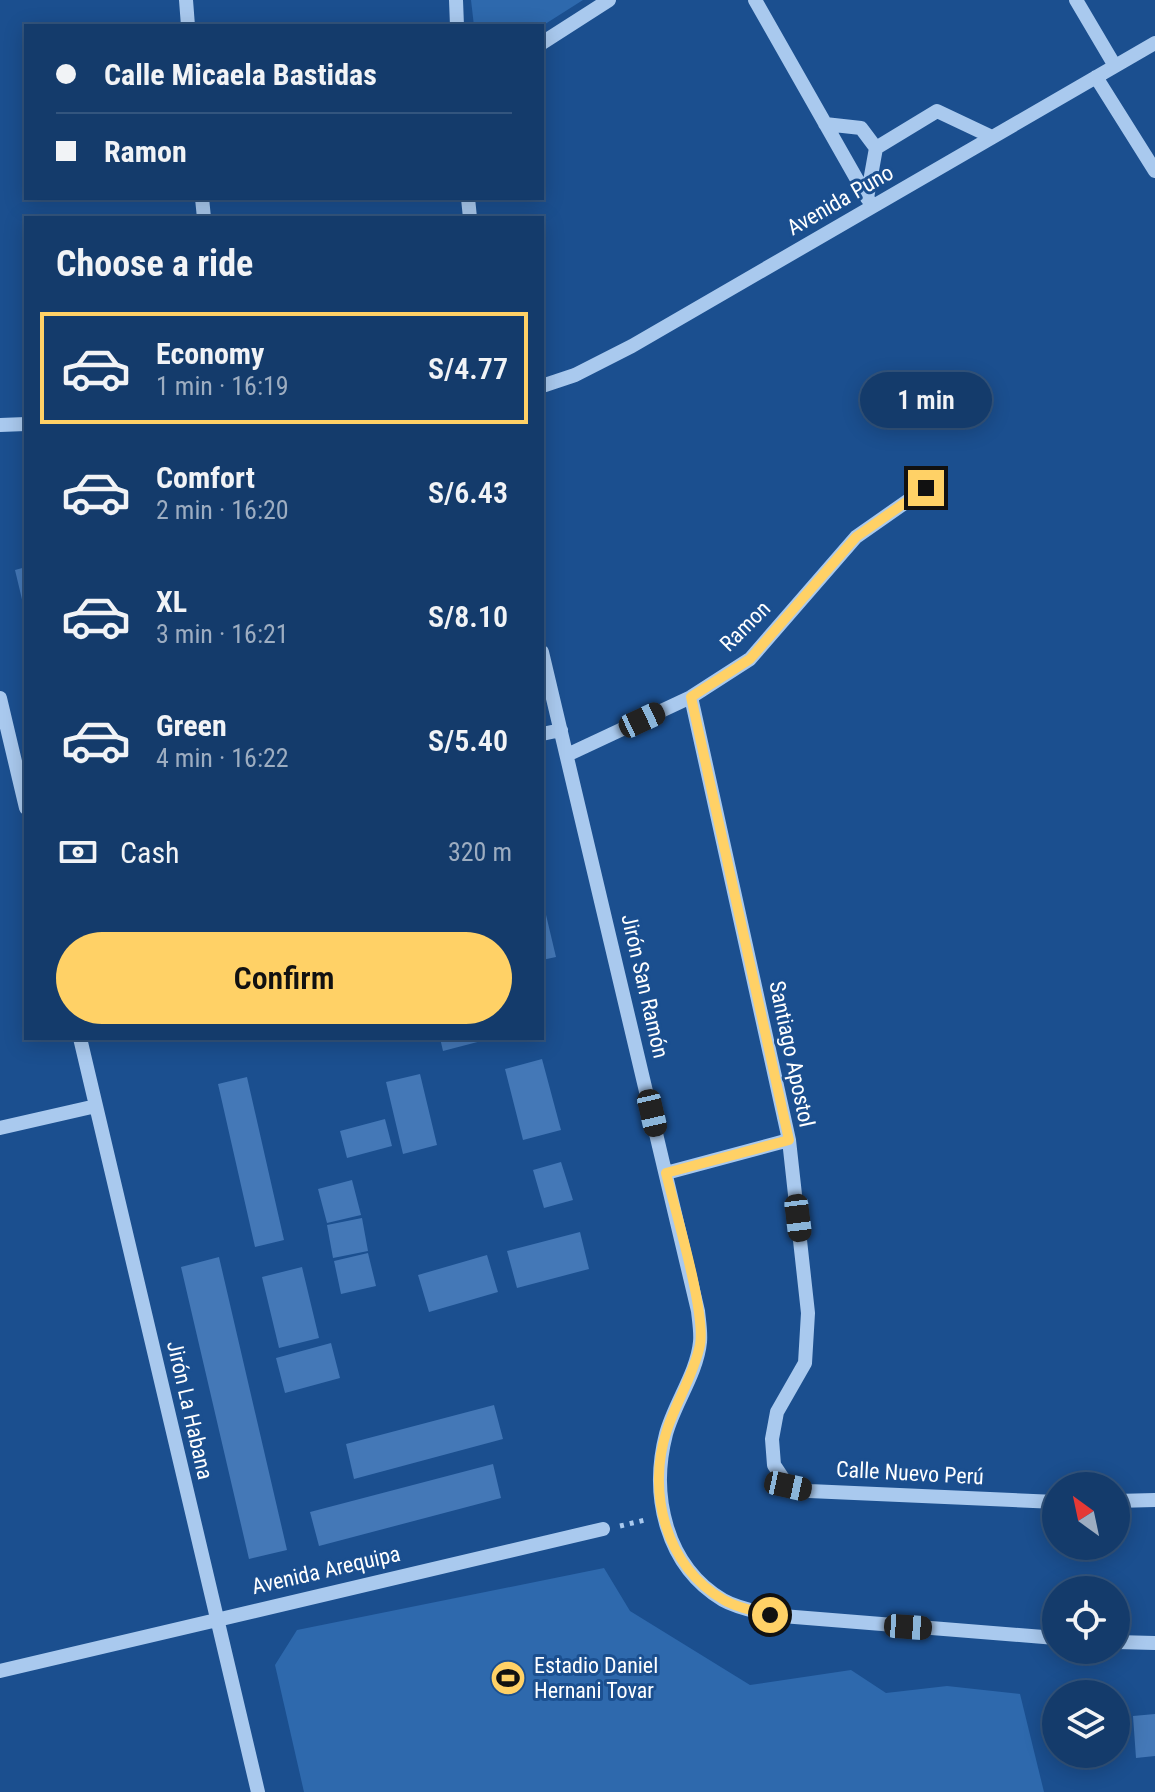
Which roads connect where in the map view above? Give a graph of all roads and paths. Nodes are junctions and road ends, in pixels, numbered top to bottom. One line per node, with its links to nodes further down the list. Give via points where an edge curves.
1 (186, 0): 6 (street)
2 (456, 0): 7 (street)
3 (609, 0): 8 (street)
4 (755, 0): 12 (street)
5 (1076, 0): 10 (street)
6 (188, 24)
7 (457, 24)
8 (544, 42)
9 (1155, 43): 10 (street, Avenida Puno)
10 (1115, 66): 11 (street, Avenida Puno)
11 (1096, 77): 13 (street, Avenida Puno); 15 (street)
12 (825, 124): 14 (street, via 861,128); 16 (street)
13 (992, 137): 14 (street, via 937,111); 16 (street, Avenida Puno)
14 (876, 148): 16 (street)
15 (1155, 171)
16 (869, 202): 17 (street, Avenida Puno, via 632,346)
17 (544, 385)
18 (24, 424): 19 (street)
19 (0, 425)
20 (926, 488): 22 (street, Ramon, via 856,537 750,659)
21 (544, 660): 24 (street, Jirón San Ramón)
22 (691, 697): 26 (street, Ramon); 31 (street, Santiago Apostol)
23 (0, 698): 27 (street)
24 (561, 730): 25 (street); 26 (street, Jirón San Ramón)
25 (544, 734)
26 (567, 755): 32 (street, Jirón San Ramón)
27 (24, 800)
28 (80, 1040): 29 (street, Jirón La Habana)
29 (96, 1106): 30 (street); 39 (street, Jirón La Habana)
30 (0, 1128)
31 (789, 1140): 32 (street); 33 (street, Santiago Apostol, via 808,1338 805,1363 777,1412)
32 (666, 1173): 37 (street, Jirón San Ramón, via 698,1311 700,1344 666,1433 660,1468)
33 (774, 1465): 35 (street, Calle Nuevo Perú, via 788,1486 809,1491)
34 (1155, 1500): 36 (street)
35 (1042, 1501)
36 (1130, 1501)
37 (663, 1516): 38 (path); 40 (street, Jirón San Ramón, via 676,1555 691,1576 725,1601 770,1615 820,1621)
38 (603, 1529): 39 (street, Avenida Arequipa)
39 (216, 1618): 43 (street, Avenida Arequipa); 44 (street, Jirón La Habana)
40 (1042, 1637)
41 (1130, 1642): 42 (street)
42 (1155, 1643)
43 (0, 1671)
44 (258, 1792)

